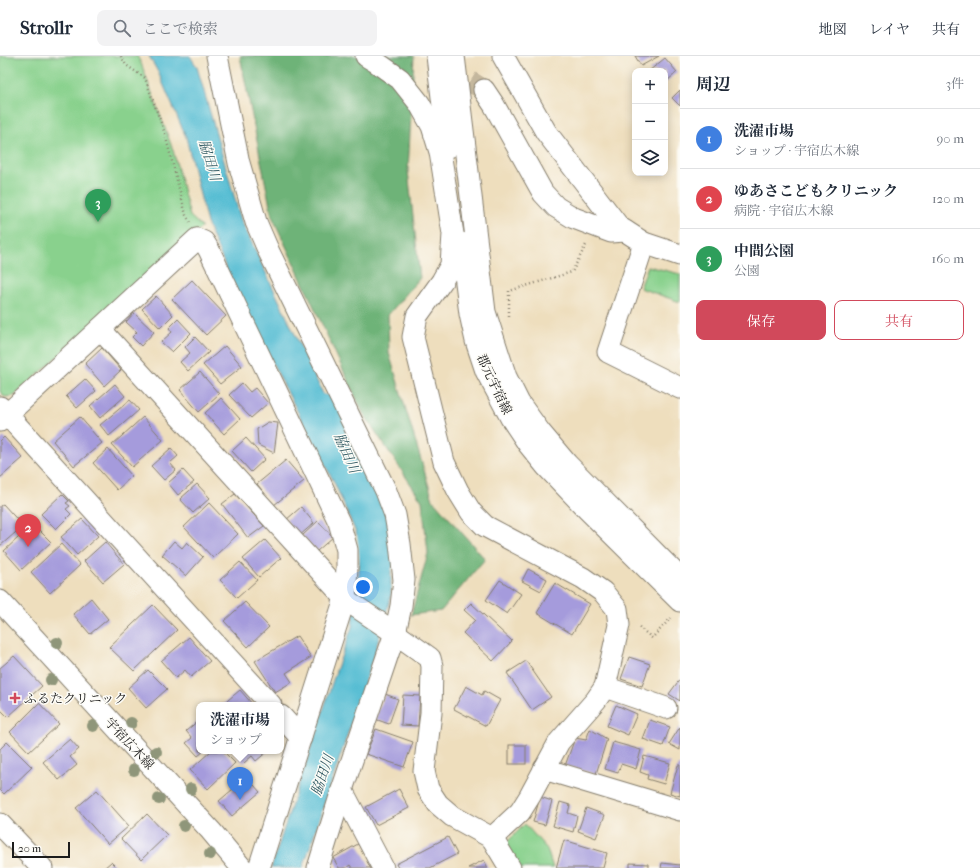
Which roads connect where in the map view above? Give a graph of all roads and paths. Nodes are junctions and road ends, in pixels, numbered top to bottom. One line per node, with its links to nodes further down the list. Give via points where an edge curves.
1 (121, 56): 11 (path, via 126,65 145,78 165,134 186,214)
2 (217, 56): 24 (street, via 239,163 256,222 386,491 395,515 404,580 401,606)
3 (366, 56): 23 (street, via 400,79 419,103 432,126 440,152 453,234 451,265 417,316 413,337 444,462 472,512 485,526 583,578 603,592 617,609)
4 (437, 56): 7 (street, 郡元宇宿線)
5 (454, 56): 7 (street, 郡元宇宿線)
6 (503, 56): 10 (street, via 546,132 619,227)
7 (448, 80): 15 (street, 郡元宇宿線)
8 (484, 90): 9 (street, via 543,193 556,207)
9 (595, 227): 10 (street, via 611,232); 14 (path, via 572,272)
10 (625, 231): 12 (street)
11 (197, 239): 16 (street); 20 (street, via 204,242 209,250 339,522 347,550)
12 (644, 243): 13 (street); 17 (street, via 608,352)
13 (680, 255)
14 (509, 291)
15 (478, 313): 19 (street, 郡元宇宿線, via 519,403 536,426 567,464); 22 (street, 郡元宇宿線, via 476,341 486,371 529,445)
16 (100, 329): 18 (street); 20 (street)
17 (680, 388)
18 (2, 414): 26 (street)
19 (680, 578)
20 (347, 600): 24 (street); 29 (street)
21 (0, 601): 36 (street, 宇宿広木線)
22 (677, 608): 23 (path, via 652,638 631,618)
23 (619, 625): 25 (street)
24 (391, 630): 31 (street); 34 (street, via 430,658 432,666 431,713 424,771 428,789 438,804 452,816)
25 (606, 688): 27 (street); 30 (street, via 559,742)
26 (268, 702)
27 (666, 708)
28 (284, 719): 29 (street)
29 (301, 738): 37 (street)
30 (544, 769): 32 (street); 34 (street, via 520,812)
31 (342, 790): 38 (street); 39 (street)
32 (680, 810)
33 (0, 824): 35 (street)
34 (492, 838): 40 (street)
35 (42, 868)
36 (242, 868)
37 (259, 868)
38 (318, 868)
39 (383, 868)
40 (510, 868)

